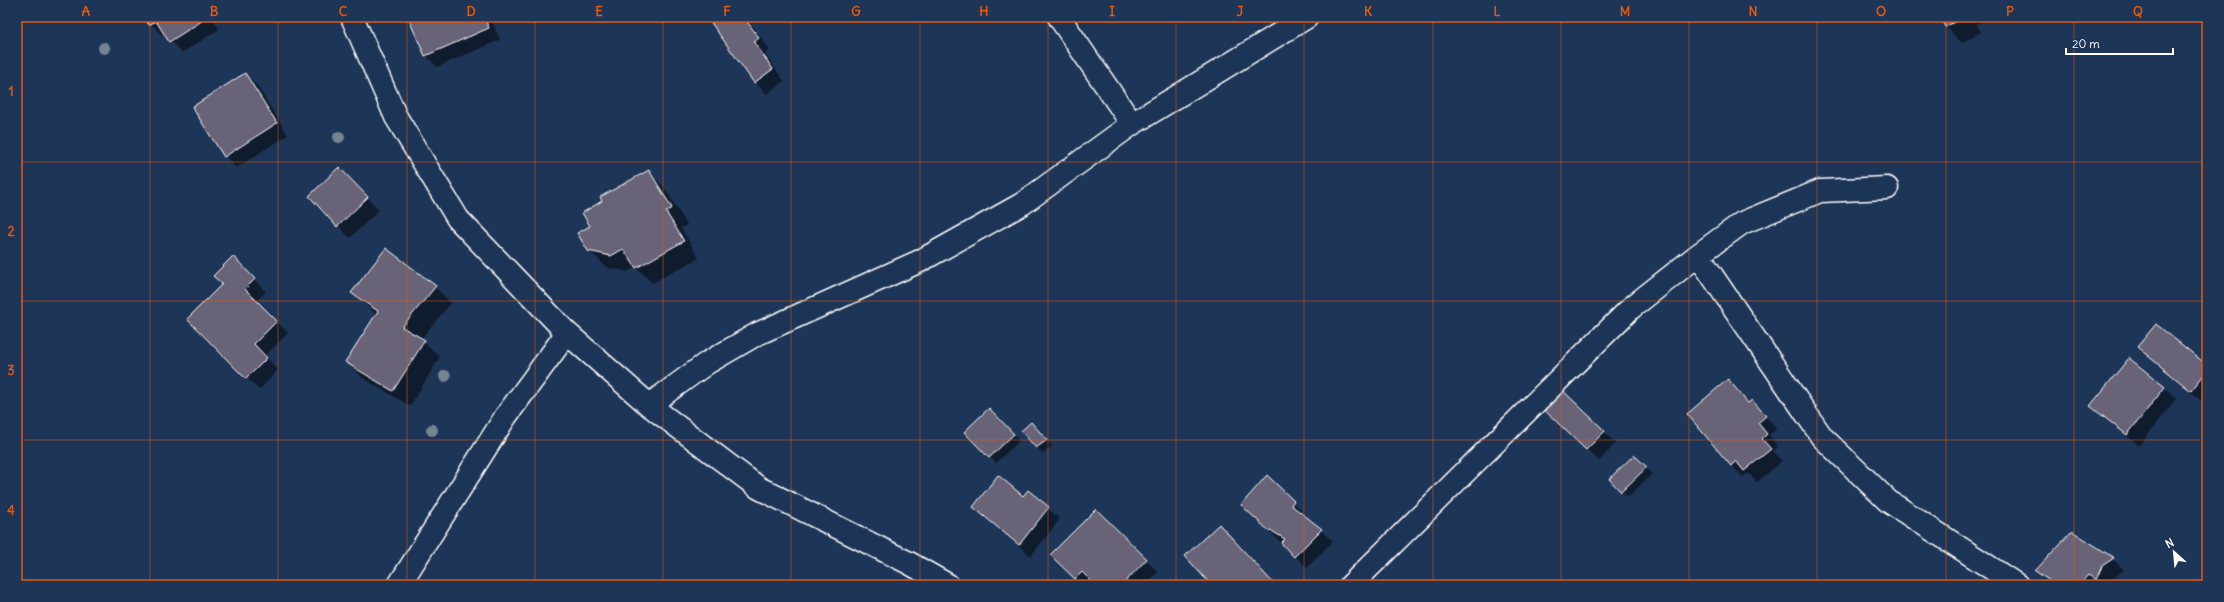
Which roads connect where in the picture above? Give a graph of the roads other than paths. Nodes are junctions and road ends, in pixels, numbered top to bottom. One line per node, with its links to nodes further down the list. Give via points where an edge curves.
1 (352, 17): 7 (street, via 396,117 458,219)
2 (1059, 17): 4 (street)
3 (1307, 17): 4 (street)
4 (1132, 124): 8 (street, via 1022,204 920,261 758,334 707,364)
5 (1887, 188): 6 (street, via 1820,191 1742,223)
6 (1698, 255): 11 (street, via 1631,308); 12 (street, via 1822,437 1888,501)
7 (567, 333): 8 (street); 9 (street, via 506,416)
8 (649, 405): 10 (street, via 759,488)
9 (399, 585)
10 (948, 585)
11 (1351, 585)
12 (2017, 585)

